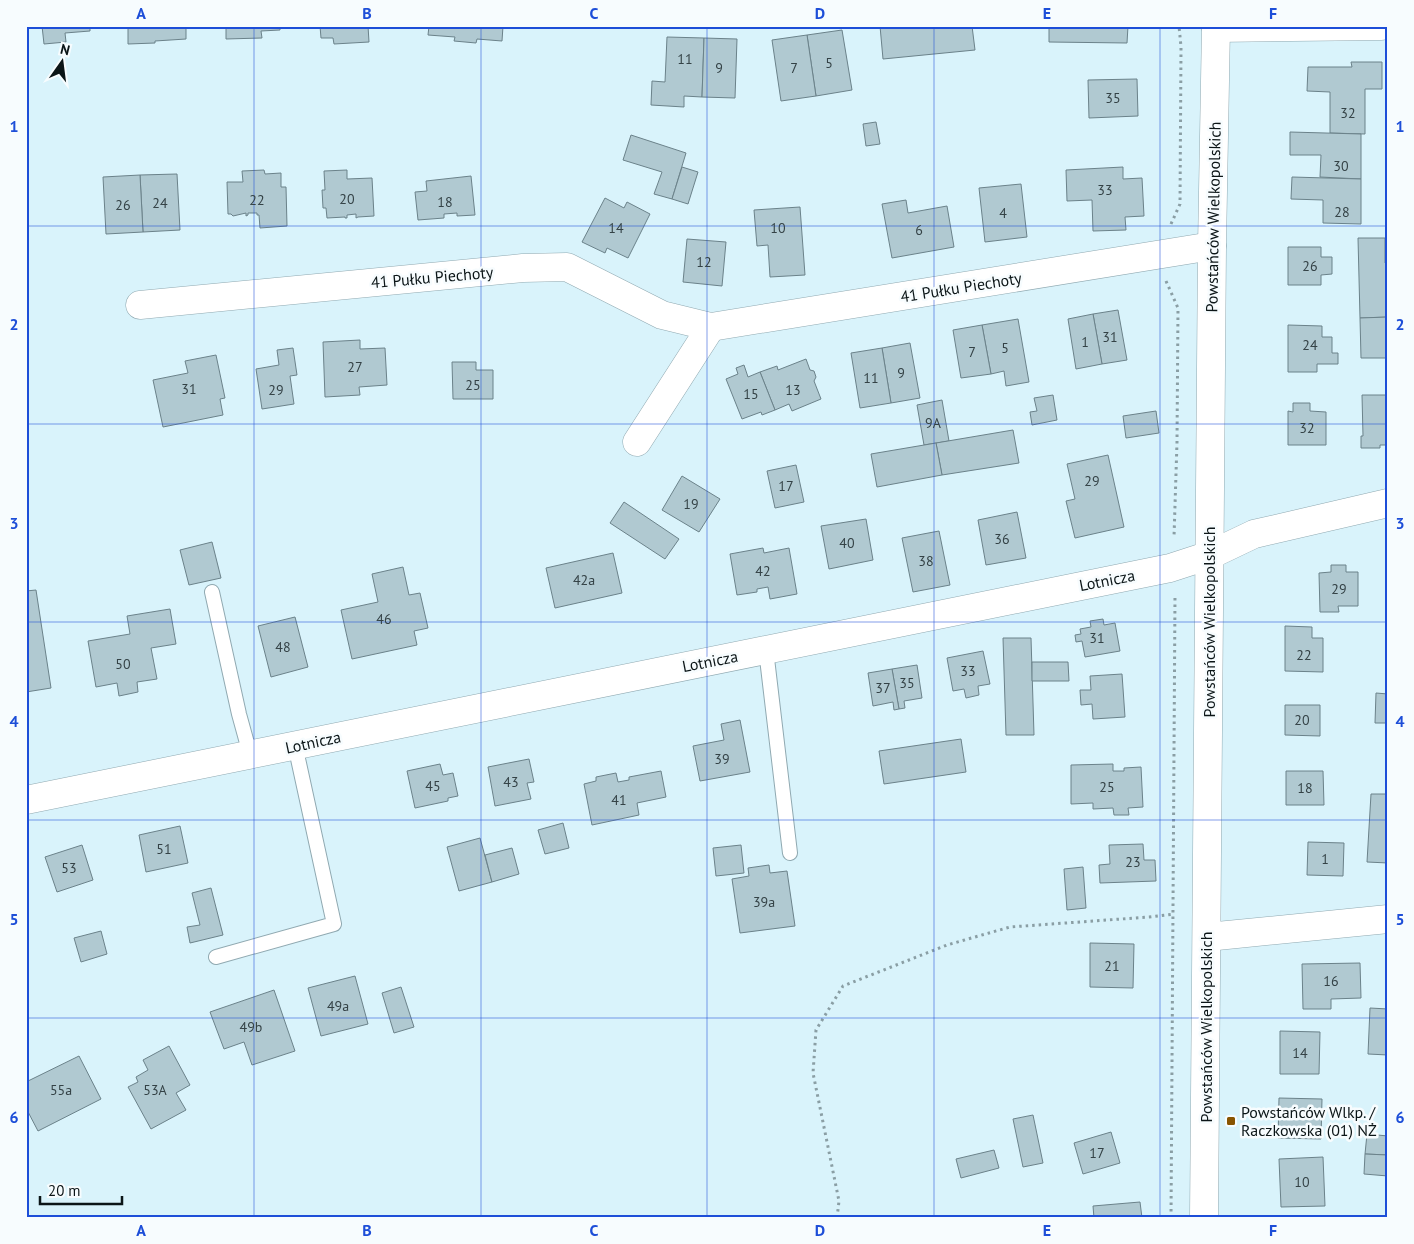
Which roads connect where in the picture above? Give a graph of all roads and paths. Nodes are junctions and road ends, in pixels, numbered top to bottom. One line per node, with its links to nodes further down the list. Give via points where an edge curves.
1 (1179, 26): 5 (path, via 1180,204 1165,238)
2 (1381, 26): 3 (street)
3 (1216, 27): 4 (street, Powstańców Wielkopolskich)
4 (1212, 246): 5 (street, 41 Pułku Piechoty); 10 (street, Powstańców Wielkopolskich)
5 (1165, 254): 7 (street, 41 Pułku Piechoty); 11 (path, via 1165,280 1178,308 1177,482)
6 (140, 305): 7 (street, 41 Pułku Piechoty, via 523,268 567,267 662,315)
7 (711, 327): 8 (street)
8 (637, 442)
9 (1388, 503): 10 (street, Lotnicza, via 1254,534)
10 (1210, 555): 11 (street, Lotnicza); 18 (street, Powstańców Wielkopolskich)
11 (1170, 568): 13 (street, Lotnicza); 19 (path, via 1176,597)
12 (212, 592): 15 (lane)
13 (766, 650): 14 (street, Lotnicza); 17 (lane)
14 (295, 745): 15 (street, Lotnicza); 22 (lane, via 334,924)
15 (250, 754): 16 (street, Lotnicza)
16 (26, 800)
17 (790, 853)
18 (1207, 910): 19 (path); 21 (street, Powstańców Wielkopolskich)
19 (1173, 914): 23 (path, via 1010,927 947,945 843,986 816,1030 813,1073 838,1201); 24 (path)
20 (1388, 919): 21 (street)
21 (1207, 937): 25 (street, Powstańców Wielkopolskich)
22 (216, 957)
23 (837, 1218)
24 (1171, 1218)
25 (1204, 1218)

